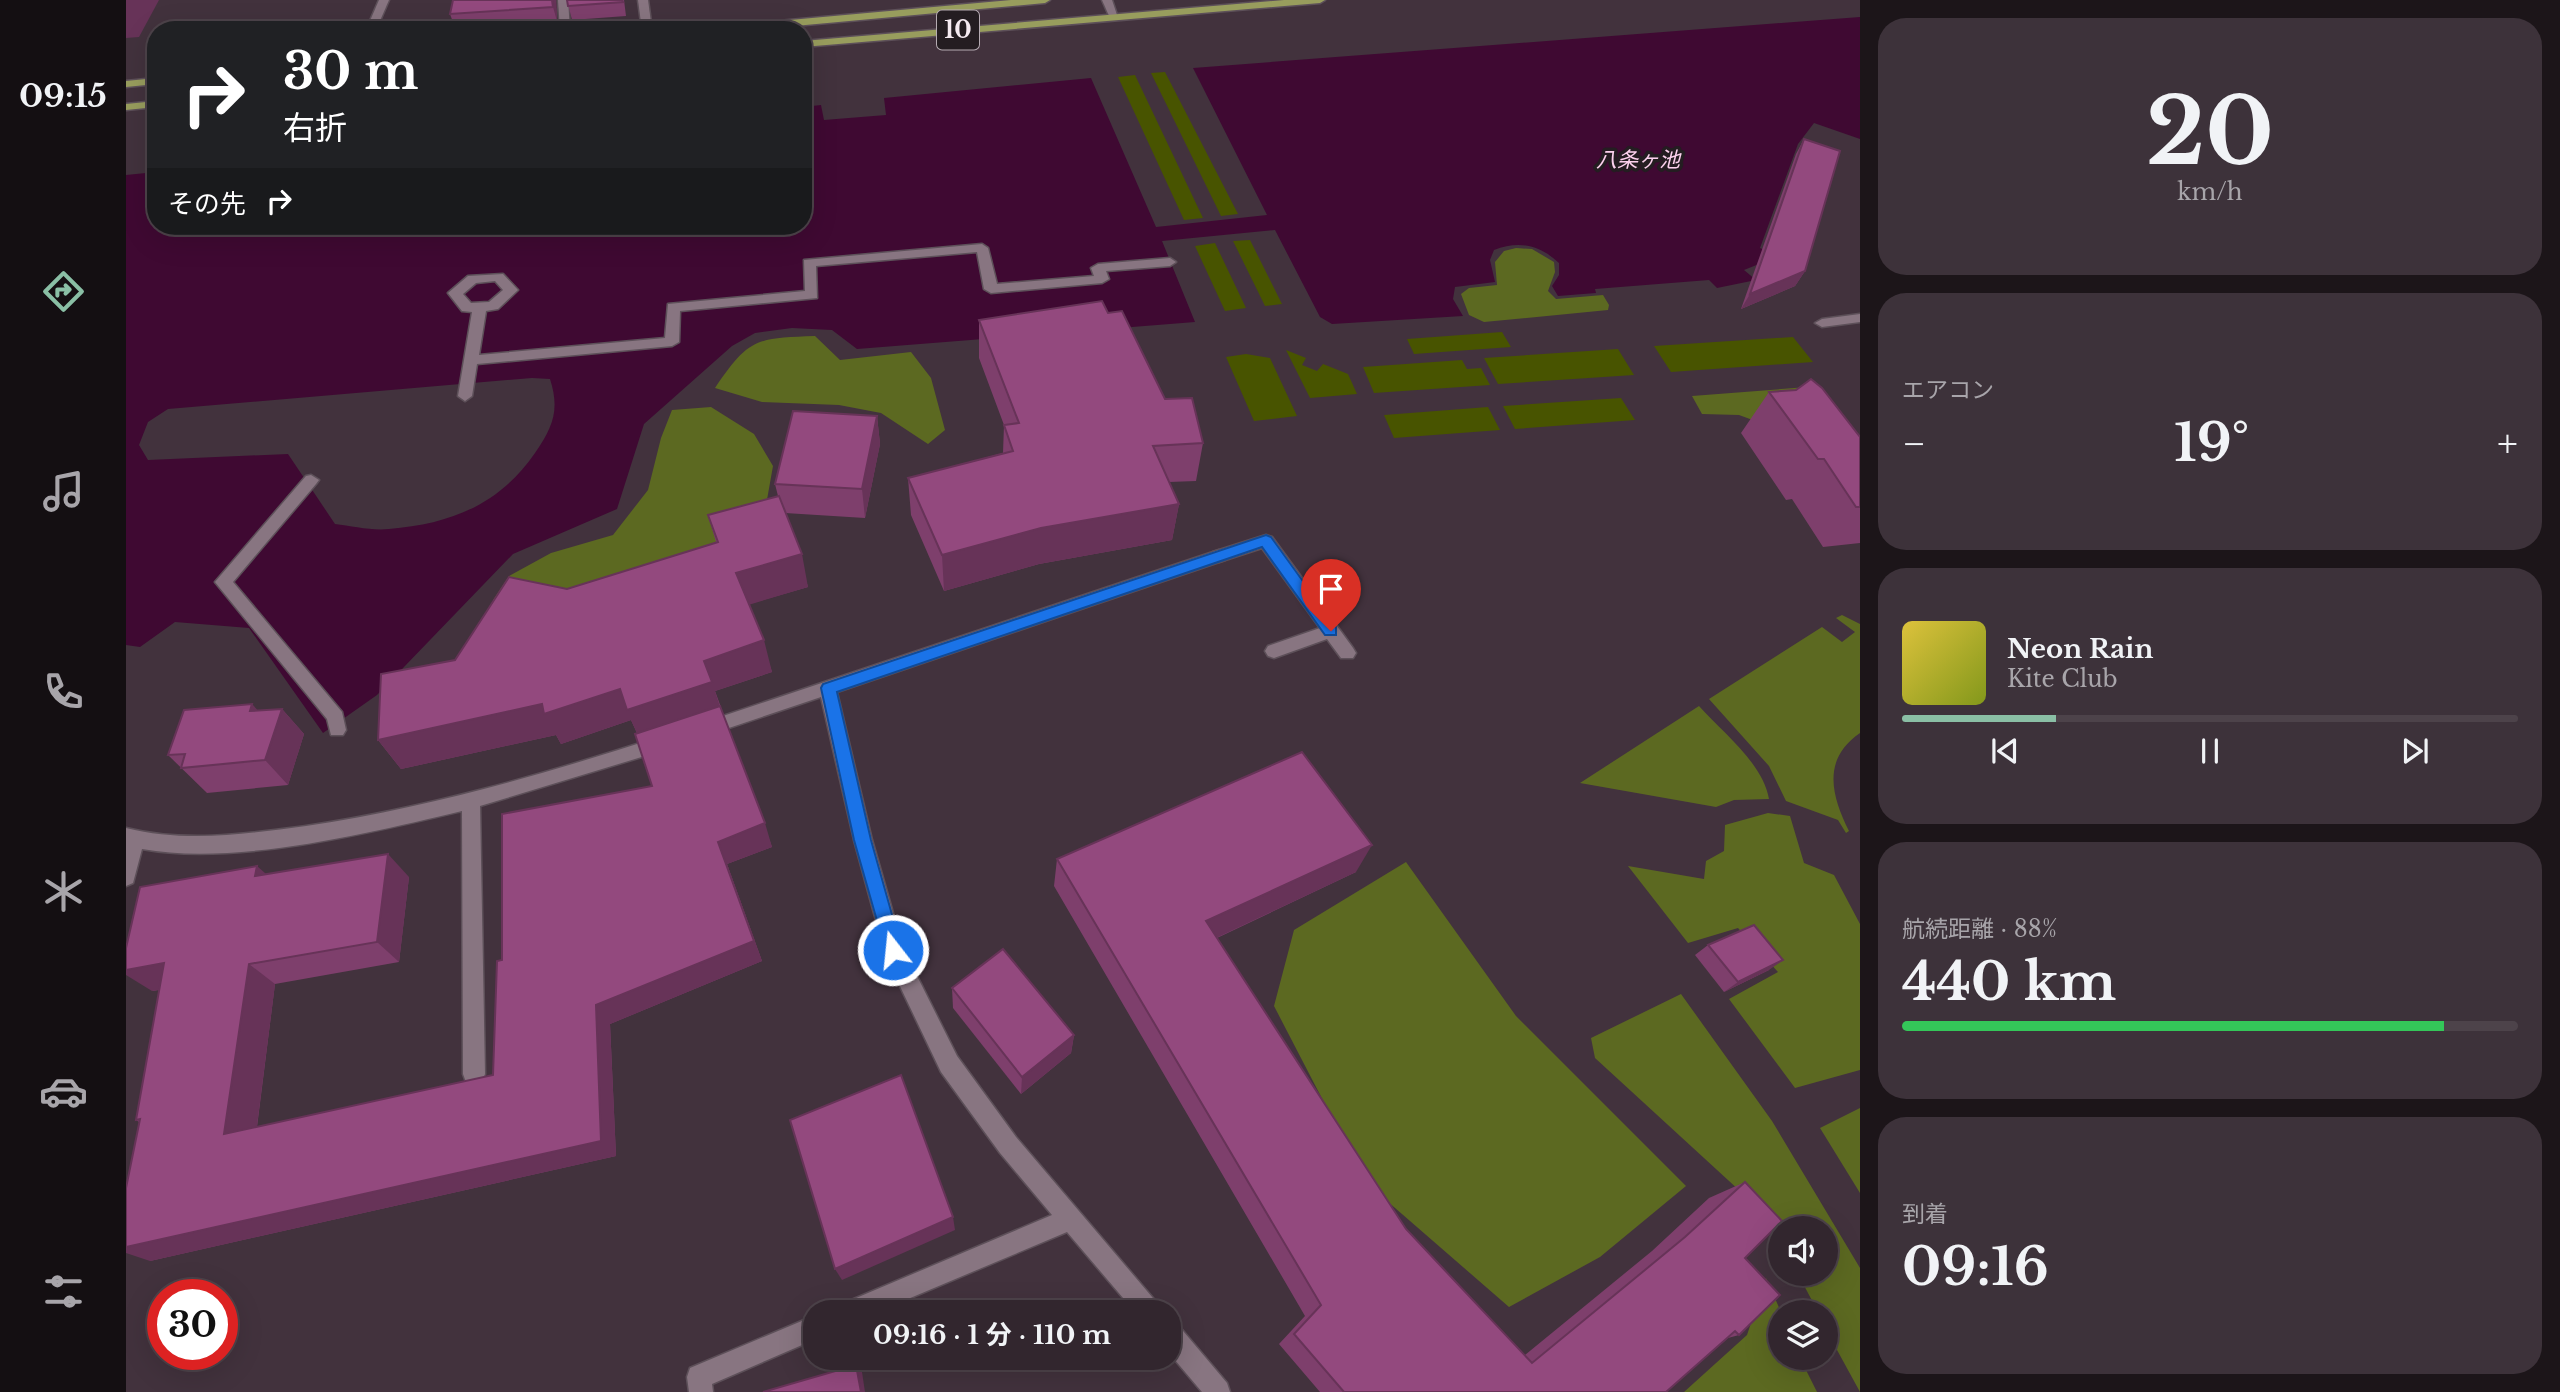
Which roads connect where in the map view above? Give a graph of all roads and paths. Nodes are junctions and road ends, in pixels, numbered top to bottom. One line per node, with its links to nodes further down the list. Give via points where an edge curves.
1 (384, 0): 8 (street)
2 (563, 0): 9 (street)
3 (643, 0): 10 (street)
4 (1045, 0): 11 (main road, 10)
5 (1107, 0): 7 (street)
6 (1320, 0): 7 (main road, 10)
7 (1114, 16): 12 (main road, 10)
8 (375, 21)
9 (564, 21)
10 (646, 21)
11 (812, 21)
12 (812, 43)
13 (147, 81): 14 (main road)
14 (126, 84)
15 (147, 105): 16 (main road)
16 (126, 107)
17 (1170, 262): 21 (street, via 1098,268 1102,279 991,289 982,248 809,263 812,295 673,307 673,342)
18 (480, 306): 21 (street)
19 (1860, 318): 20 (street)
20 (1822, 323)
21 (471, 360): 22 (street)
22 (465, 396)
23 (311, 480): 28 (street, via 223,582 336,717)
24 (1331, 631): 25 (street); 26 (street); 27 (street, via 1266,541)
25 (1274, 651)
26 (1347, 653)
27 (828, 688): 29 (street); 33 (street, via 893,950 949,1064)
28 (337, 730)
29 (471, 803): 30 (street, via 311,834 217,846); 32 (street)
30 (130, 837): 31 (street)
31 (126, 877)
32 (474, 1074)
33 (1070, 1219): 34 (street); 35 (street)
34 (878, 1300)
35 (1140, 1300)
36 (803, 1333): 38 (street, via 699,1377)
37 (1181, 1348): 39 (street)
38 (701, 1392)
39 (1218, 1392)

